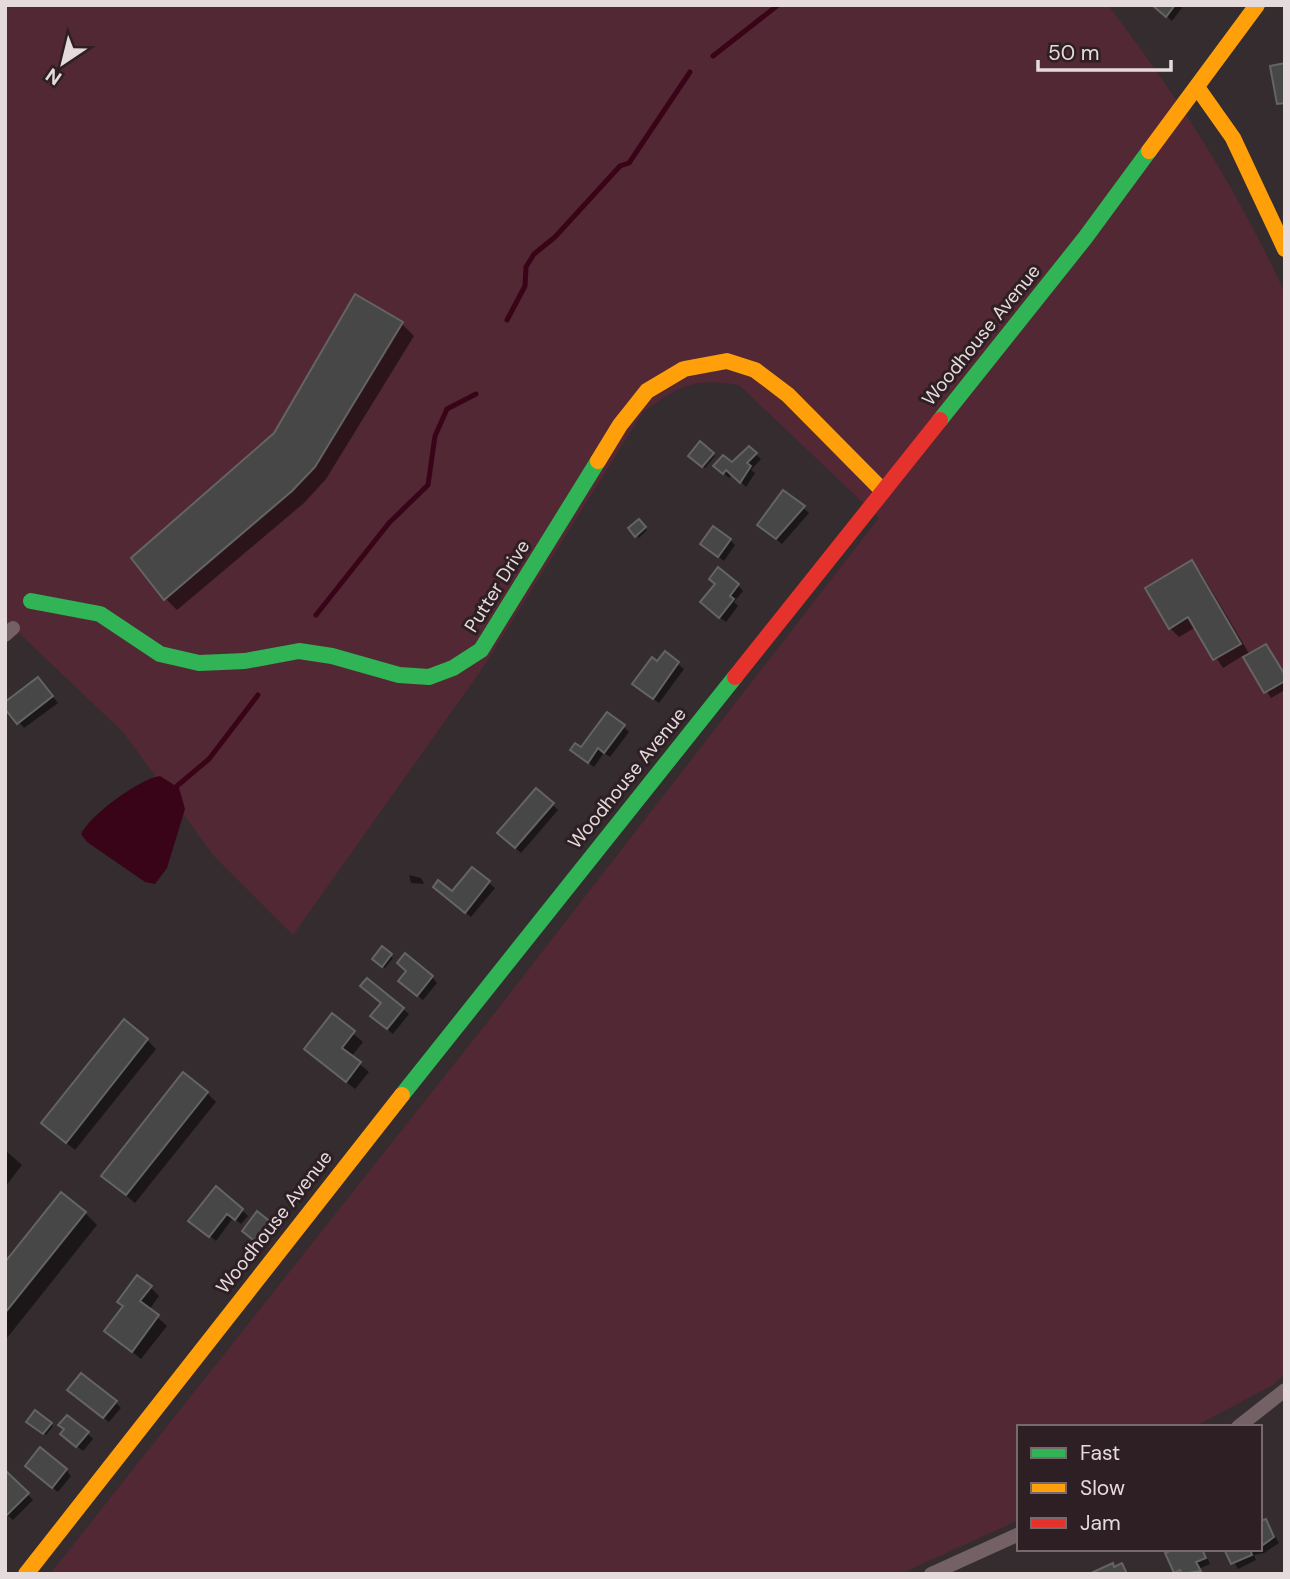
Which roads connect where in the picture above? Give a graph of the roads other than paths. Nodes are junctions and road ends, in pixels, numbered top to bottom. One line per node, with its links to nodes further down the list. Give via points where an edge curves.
1 (1256, 5): 2 (main road, Woodhouse Avenue)
2 (1197, 87): 3 (main road, via 1233,138); 4 (main road, Woodhouse Avenue, via 1085,239)
3 (1285, 249)
4 (883, 491): 5 (main road, Putter Drive, via 753,369 722,361 698,364 670,374 645,393 620,425 481,650 429,677 399,675 299,651 200,663 160,654 100,614); 9 (main road, Woodhouse Avenue)
5 (31, 601)
6 (1285, 1390): 7 (street)
7 (1241, 1425)
8 (1017, 1535): 10 (street)
9 (26, 1574)
10 (931, 1574)

